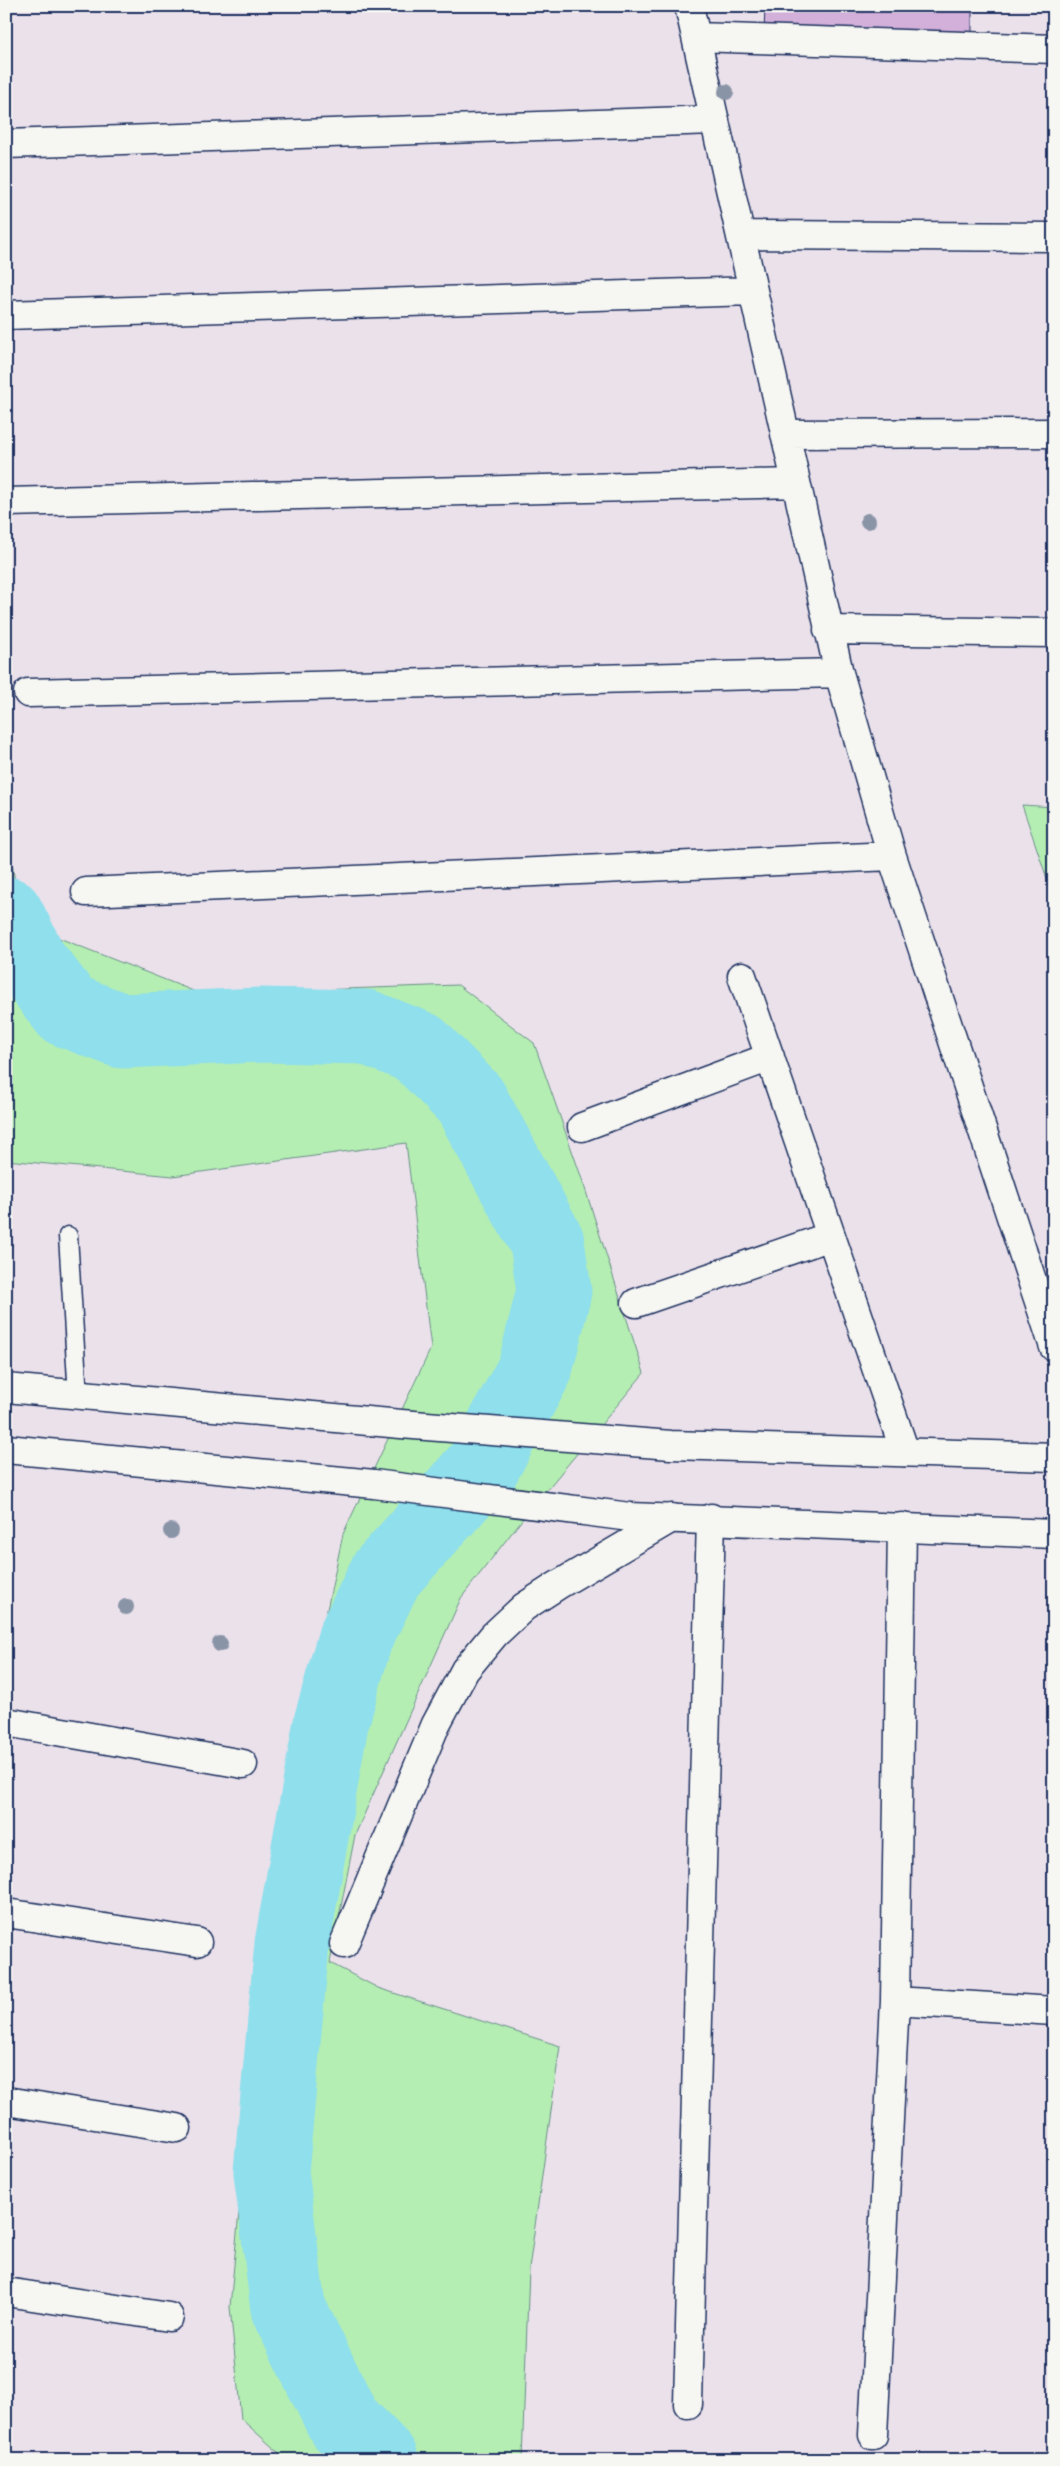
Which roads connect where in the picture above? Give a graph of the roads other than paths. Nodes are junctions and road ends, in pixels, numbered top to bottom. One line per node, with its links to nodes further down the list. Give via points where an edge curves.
1 (689, 6): 2 (street)
2 (697, 37): 3 (street); 4 (street)
3 (1054, 49)
4 (715, 120): 5 (street); 6 (street)
5 (6, 144)
6 (741, 235): 7 (street); 8 (street)
7 (1054, 237)
8 (752, 291): 9 (street); 11 (street)
9 (6, 315)
10 (1054, 433): 11 (street)
11 (785, 434): 12 (street)
12 (796, 483): 13 (street); 14 (street)
13 (6, 502)
14 (828, 630): 15 (street); 16 (street)
15 (1054, 633)
16 (839, 673): 17 (street); 18 (street)
17 (28, 693)
18 (892, 856): 19 (street); 26 (street)
19 (86, 892)
20 (742, 976): 21 (street)
21 (770, 1057): 22 (street); 24 (street)
22 (582, 1127)
23 (68, 1236): 28 (lane)
24 (831, 1236): 25 (street); 30 (street)
25 (636, 1303)
26 (1054, 1347)
27 (6, 1388): 28 (street)
28 (78, 1396): 30 (street, via 671,1445)
29 (6, 1449): 32 (street, via 374,1484 630,1517)
30 (905, 1452): 31 (street)
31 (1054, 1457)
32 (672, 1518): 33 (street); 40 (street, via 558,1584 524,1608 494,1635 465,1670 436,1724)
33 (711, 1518): 34 (street); 47 (street)
34 (902, 1527): 35 (street); 41 (street)
35 (1054, 1534)
36 (6, 1722): 37 (street)
37 (243, 1764)
38 (6, 1913): 39 (street)
39 (197, 1942)
40 (344, 1944)
41 (895, 2001): 42 (street); 48 (street)
42 (1054, 2011)
43 (6, 2101): 44 (street)
44 (176, 2128)
45 (6, 2292): 46 (street)
46 (169, 2317)
47 (688, 2404)
48 (873, 2435)

